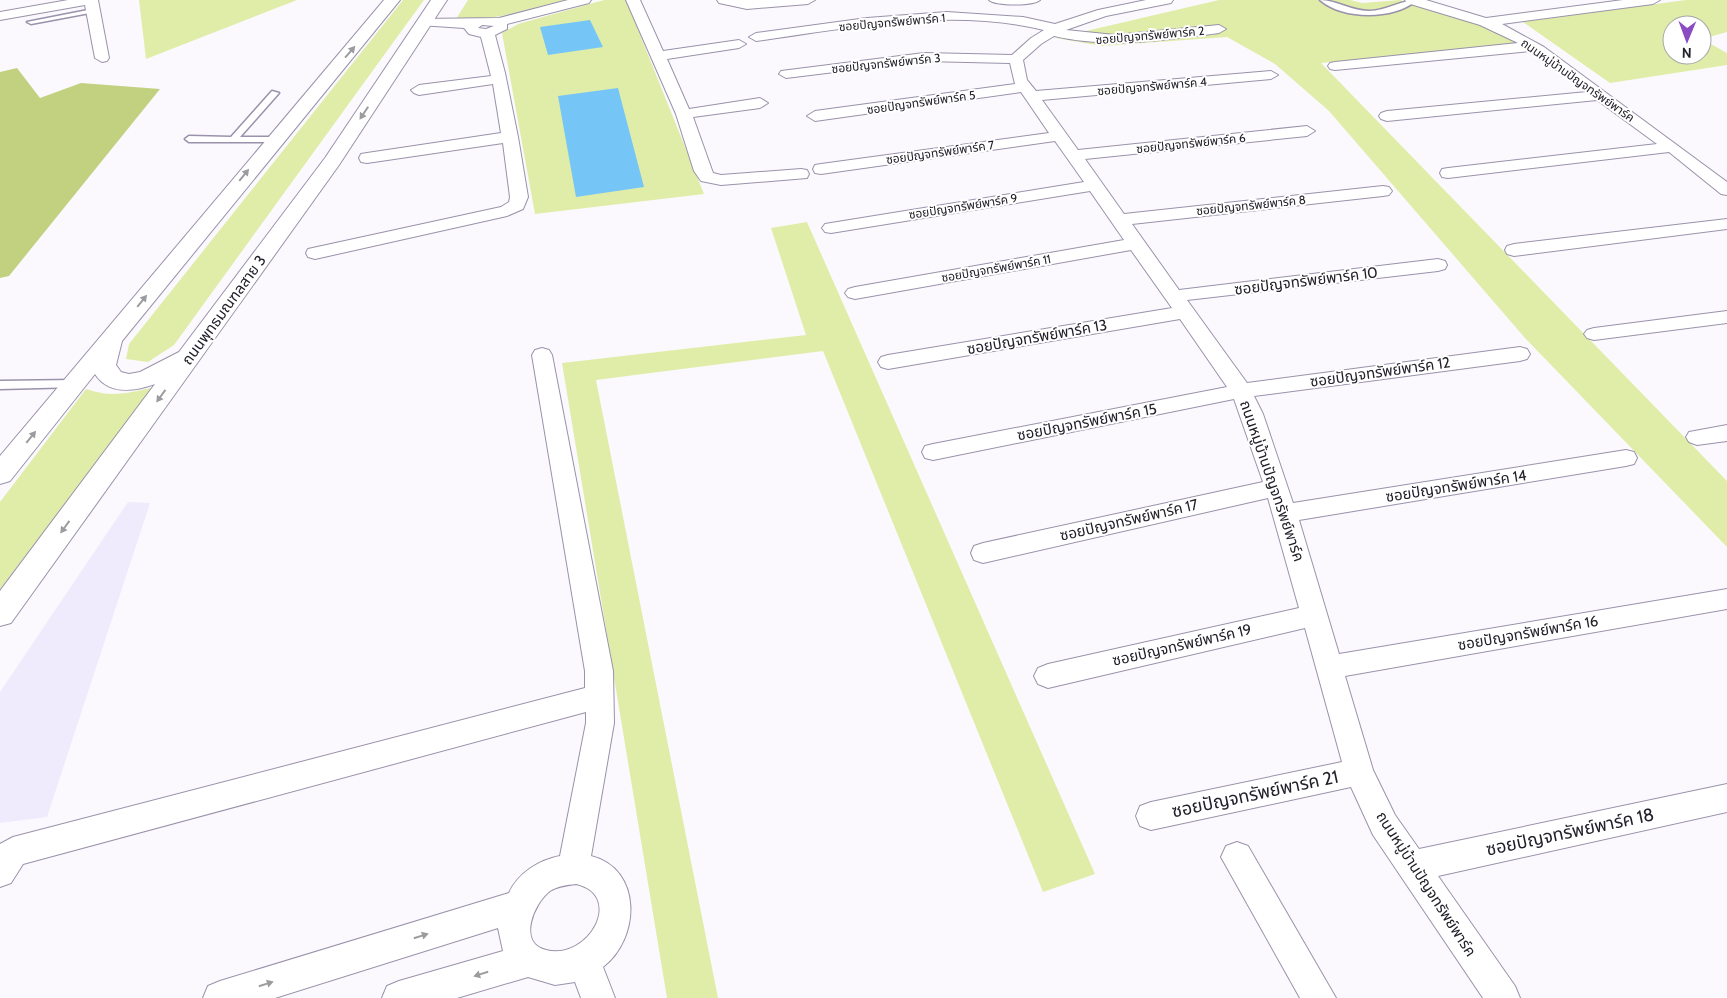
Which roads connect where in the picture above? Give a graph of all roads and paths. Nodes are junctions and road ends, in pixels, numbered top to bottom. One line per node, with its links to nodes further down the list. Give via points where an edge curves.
1 (392, 0): 44 (main road, one-way to 1)
2 (439, 0): 17 (main road, ถนนพุทธมณฑลสาย 3)
3 (584, 0): 18 (street, via 499,22 500,28)
4 (633, 0): 24 (street)
5 (724, 0): 6 (street, via 747,5)
6 (808, 0)
7 (997, 0): 8 (street)
8 (1033, 0)
9 (1166, 0): 20 (street, via 1110,12)
10 (1323, 0): 11 (lane, via 1337,8 1375,13 1393,10)
11 (1413, 0): 16 (street, ถนนหมู่บ้านปัญจทรัพย์พาร์ค)
12 (1653, 0): 16 (street)
13 (92, 4): 14 (street); 15 (lane); 25 (street)
14 (0, 16)
15 (31, 22)
16 (1484, 22): 23 (street, ถนนหมู่บ้านปัญจทรัพย์พาร์ค)
17 (423, 26): 18 (street); 66 (main road, ถนนพุทธมณฑลสาย 3, one-way to 66, via 332,161)
18 (477, 29): 30 (street)
19 (1219, 29): 20 (street, ซอยปัญจทรัพย์พาร์ค 2, via 1099,40 1074,38)
20 (1055, 30): 21 (street, ซอยปัญจทรัพย์พาร์ค 1, via 1019,20 943,17 894,19); 26 (street, via 1042,36)
21 (756, 37)
22 (739, 44): 24 (street)
23 (1533, 46): 27 (street); 34 (street, ถนนหมู่บ้านปัญจทรัพย์พาร์ค)
24 (659, 56): 36 (street)
25 (102, 58)
26 (1016, 59): 28 (street, ซอยปัญจทรัพย์พาร์ค 3, via 924,57); 32 (street, ถนนหมู่บ้านปัญจทรัพย์พาร์ค, via 1020,80)
27 (1335, 66)
28 (786, 74)
29 (1271, 75): 32 (street, ซอยปัญจทรัพย์พาร์ค 4)
30 (499, 79): 31 (street); 41 (street)
31 (419, 90)
32 (1029, 92): 37 (street, ซอยปัญจทรัพย์พาร์ค 5); 40 (street, ถนนหมู่บ้านปัญจทรัพย์พาร์ค)
33 (275, 94): 43 (lane)
34 (1600, 95): 38 (street); 45 (street, ถนนหมู่บ้านปัญจทรัพย์พาร์ค)
35 (760, 102): 36 (street)
36 (684, 114): 50 (street, via 702,171 707,177 721,180)
37 (816, 116)
38 (1387, 116)
39 (1308, 131): 46 (street, ซอยปัญจทรัพย์พาร์ค 6)
40 (1059, 136): 46 (street, ถนนหมู่บ้านปัญจทรัพย์พาร์ค); 48 (street, ซอยปัญจทรัพย์พาร์ค 7)
41 (510, 137): 47 (street); 59 (street, via 519,197 517,205 507,212)
42 (189, 139): 43 (lane)
43 (234, 139): 44 (lane)
44 (274, 140): 65 (main road, one-way to 44)
45 (1672, 147): 49 (street); 52 (street, ถนนหมู่บ้านปัญจทรัพย์พาร์ค)
46 (1074, 155): 51 (street, ถนนหมู่บ้านปัญจทรัพย์พาร์ค)
47 (367, 158)
48 (821, 169)
49 (1448, 173)
50 (801, 174)
51 (1095, 185): 54 (street, ถนนหมู่บ้านปัญจทรัพย์พาร์ค); 56 (street, ซอยปัญจทรัพย์พาร์ค 9)
52 (1727, 190)
53 (1383, 191): 54 (street, ซอยปัญจทรัพย์พาร์ค 8)
54 (1120, 220): 57 (street, ถนนหมู่บ้านปัญจทรัพย์พาร์ค)
55 (1727, 224): 58 (street)
56 (831, 228)
57 (1137, 243): 61 (street, ซอยปัญจทรัพย์พาร์ค 11); 62 (street, ถนนหมู่บ้านปัญจทรัพย์พาร์ค)
58 (1514, 250)
59 (315, 252)
60 (1438, 265): 62 (street, ซอยปัญจทรัพย์พาร์ค 10)
61 (855, 293)
62 (1180, 304): 69 (street, ซอยปัญจทรัพย์พาร์ค 13); 72 (street, ถนนหมู่บ้านปัญจทรัพย์พาร์ค)
63 (1727, 316): 64 (street)
64 (1594, 334)
65 (111, 339): 66 (main road, via 104,365 107,374 116,381 134,382 168,369); 70 (main road)
66 (201, 342): 82 (main road, ถนนพุทธมณฑลสาย 3, one-way to 82)
67 (1520, 354): 72 (street, ซอยปัญจทรัพย์พาร์ค 12)
68 (542, 355): 86 (street, via 599,671)
69 (888, 362)
70 (75, 384): 71 (lane); 77 (main road, one-way to 70)
71 (0, 385)
72 (1241, 391): 75 (street, ซอยปัญจทรัพย์พาร์ค 15); 78 (street, ถนนหมู่บ้านปัญจทรัพย์พาร์ค, via 1252,414)
73 (1727, 433): 74 (street)
74 (1697, 437)
75 (933, 452)
76 (1626, 458): 79 (street, ซอยปัญจทรัพย์พาร์ค 14)
77 (0, 474)
78 (1276, 488): 79 (street, ถนนหมู่บ้านปัญจทรัพย์พาร์ค); 80 (street, ซอยปัญจทรัพย์พาร์ค 17)
79 (1284, 513): 83 (street, ถนนหมู่บ้านปัญจทรัพย์พาร์ค)
80 (983, 553)
81 (1727, 599): 84 (street, ซอยปัญจทรัพย์พาร์ค 16)
82 (0, 614)
83 (1315, 615): 84 (street, ถนนหมู่บ้านปัญจทรัพย์พาร์ค); 85 (street, ซอยปัญจทรัพย์พาร์ค 19)
84 (1328, 667): 87 (street, ถนนหมู่บ้านปัญจทรัพย์พาร์ค)
85 (1048, 676)
86 (600, 696): 92 (street, via 600,722); 93 (street, via 13,852)
87 (1359, 772): 89 (street, ซอยปัญจทรัพย์พาร์ค 21); 91 (street, ถนนหมู่บ้านปัญจทรัพย์พาร์ค, via 1384,825)
88 (1727, 798): 91 (street, ซอยปัญจทรัพย์พาร์ค 18)
89 (1151, 816)
90 (1237, 857): 100 (street)
91 (1412, 866): 101 (street, ถนนหมู่บ้านปัญจทรัพย์พาร์ค)
92 (573, 868): 94 (street, via 556,871 541,879); 96 (street, via 591,870 605,879 614,894 617,911 601,948)
93 (0, 872)
94 (518, 906): 95 (street, via 514,926 517,945); 97 (street, one-way to 94)
95 (528, 960): 96 (street, via 545,967 564,968); 98 (street, one-way to 98)
96 (584, 961): 99 (street)
97 (220, 998)
98 (399, 998)
99 (598, 998)
100 (1319, 998)
101 (1502, 998)

